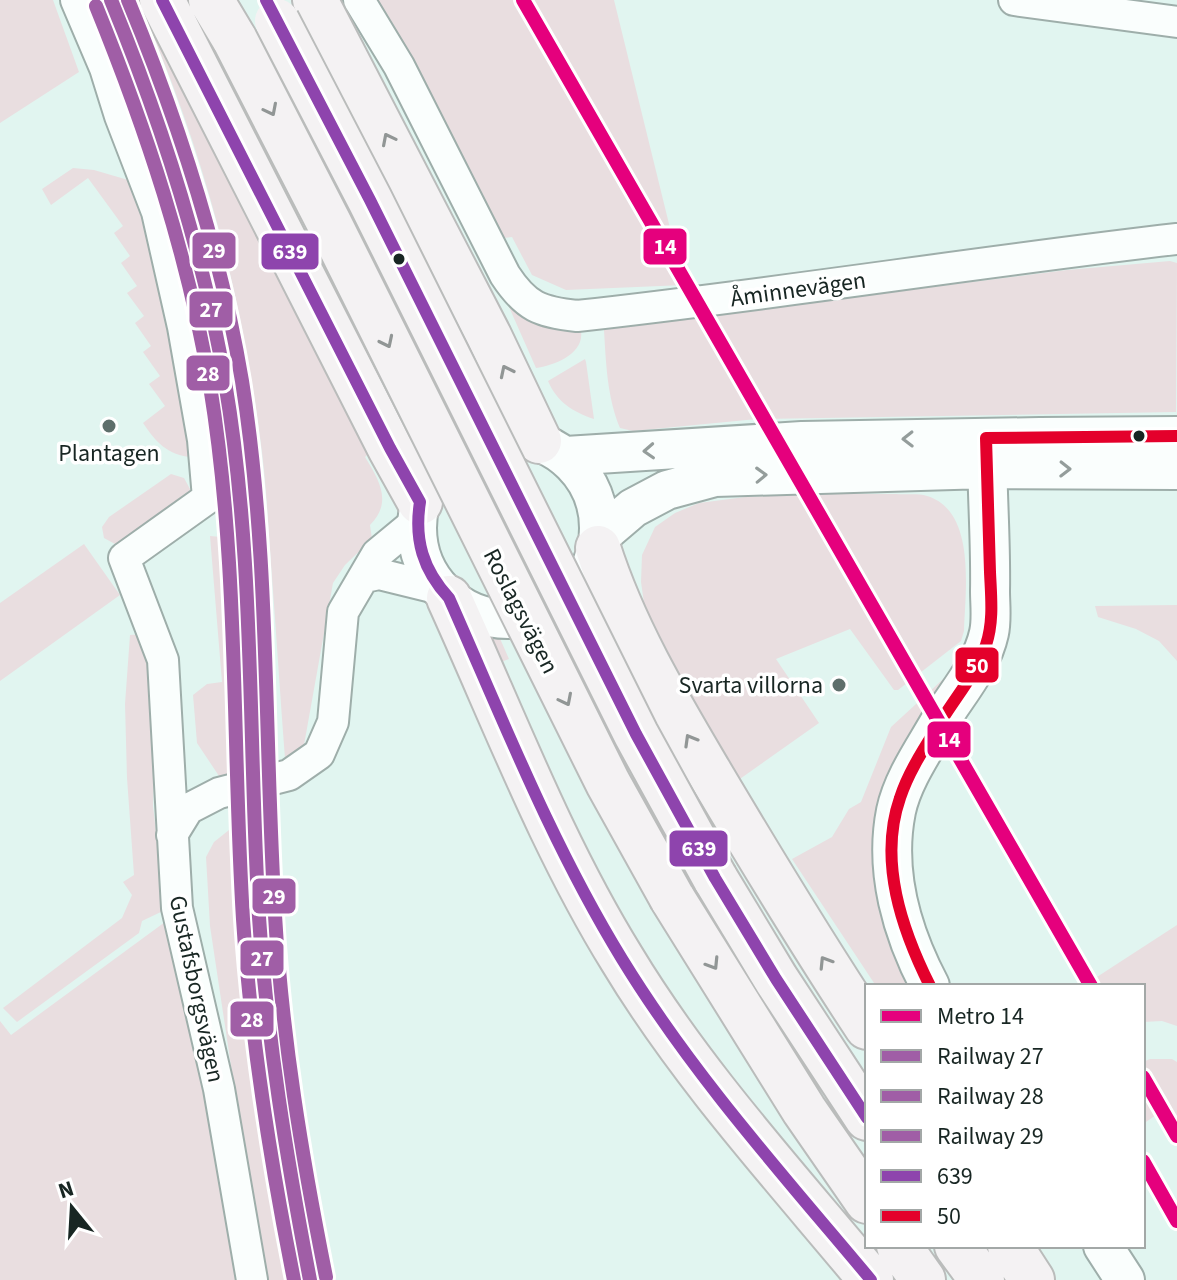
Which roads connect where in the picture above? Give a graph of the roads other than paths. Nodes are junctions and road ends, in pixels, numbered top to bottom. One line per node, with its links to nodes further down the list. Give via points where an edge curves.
1 (76, 0): 18 (street, Gustafsborgsvägen, via 157,212 203,440 208,498 124,558 163,660)
2 (162, 0): 14 (main road)
3 (211, 0): 24 (main road, Roslagsvägen, one-way to 24, bridge, via 329,223 608,783 672,898)
4 (315, 0): 11 (main road, one-way to 4)
5 (359, 0): 9 (street, Åminnevägen, via 505,275 517,293 552,313 577,316)
6 (1014, 0): 8 (street)
7 (272, 10): 23 (main road, Roslagsvägen, bridge, via 636,734 715,878)
8 (1177, 22)
9 (1177, 239)
10 (1177, 436): 12 (street)
11 (552, 449): 12 (street, one-way to 11, via 802,441); 14 (street, via 523,437 490,438 459,450 435,472); 15 (street, via 581,473 593,493)
12 (987, 453): 13 (street, one-way to 13); 15 (street, one-way to 12, via 633,508 667,490 715,477); 21 (street, via 989,633 978,663 908,779 893,842 901,916)
13 (1177, 470)
14 (419, 512): 16 (street, via 377,554); 17 (street, via 422,558)
15 (598, 542): 17 (street, via 576,589 538,614 491,617); 22 (main road, one-way to 15, via 673,711 623,614)
16 (365, 577): 17 (street, via 379,574); 19 (street, via 343,612 333,722 319,754 289,775)
17 (445, 593): 30 (main road, via 562,852 620,957 671,1034)
18 (169, 770): 19 (street, via 185,789); 20 (street, Gustafsborgsvägen)
19 (219, 793): 20 (street, via 188,809)
20 (172, 835): 29 (street, Gustafsborgsvägen, via 177,908 219,1089)
21 (929, 984)
22 (865, 1024)
23 (865, 1115)
24 (865, 1198)
25 (900, 1248): 31 (main road)
26 (958, 1248): 32 (main road)
27 (1011, 1248): 33 (main road)
28 (1104, 1248): 34 (street)
29 (252, 1280)
30 (871, 1280)
31 (923, 1280)
32 (982, 1280)
33 (1032, 1280)
34 (1125, 1280)

